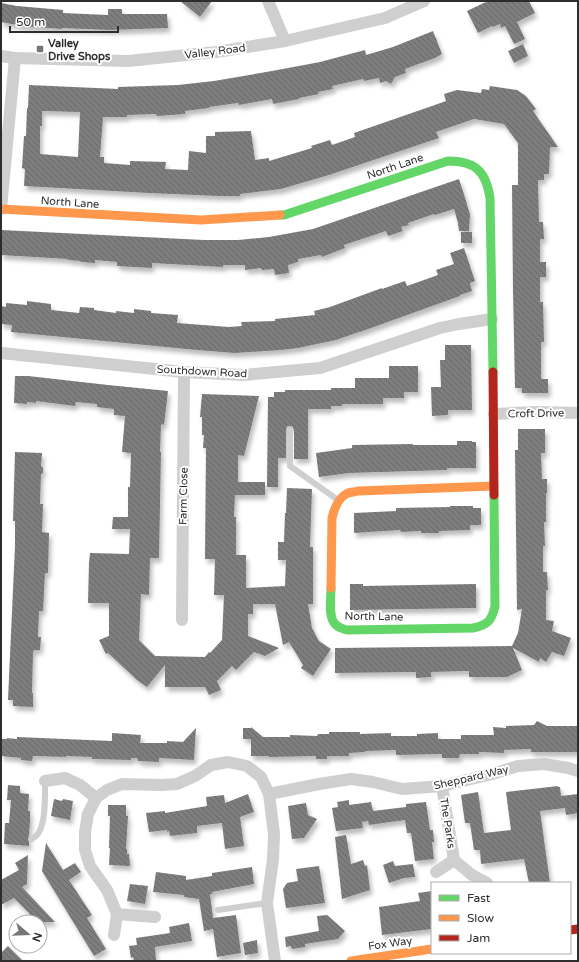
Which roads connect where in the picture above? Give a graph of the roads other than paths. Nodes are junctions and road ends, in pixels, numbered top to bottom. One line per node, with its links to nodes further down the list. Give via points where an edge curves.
1 (268, 1): 3 (street)
2 (424, 1): 3 (street, Valley Road, via 385,18)
3 (285, 41): 5 (street, Valley Road, via 216,52 128,61)
4 (1, 56): 5 (street, Valley Road)
5 (15, 58): 6 (street)
6 (1, 209): 7 (street, North Lane, via 201,220 284,215 448,161 464,162 476,168 486,178 491,194)
7 (492, 320): 9 (street, Southdown Road, via 440,328 320,368 244,375); 11 (street, North Lane)
8 (1, 353): 9 (street, Southdown Road)
9 (184, 372): 15 (street, Farm Close)
10 (578, 413): 11 (street, Croft Drive)
11 (494, 414): 13 (street, North Lane)
12 (290, 430): 14 (lane, via 290,466)
13 (494, 486): 14 (street, via 358,491 347,493); 14 (street, North Lane, via 495,606 488,622 473,628 339,628 331,617 332,518)
14 (339, 501)
15 (182, 620)
16 (578, 771): 18 (street, Sheppard Way, via 544,764 518,766)
17 (45, 781): 20 (street, via 65,778 80,785); 21 (lane, via 42,828)
18 (442, 786): 19 (street, Sheppard Way, via 402,789 351,779); 22 (street, The Parks)
19 (269, 794): 20 (street, via 261,777 247,766 228,762 211,766 177,784 122,784); 25 (street, via 274,834)
20 (96, 798): 27 (street, via 88,814 85,850 90,866 107,890)
21 (32, 839)
22 (454, 860): 23 (street, The Parks); 24 (street, The Parks)
23 (436, 872)
24 (485, 882)
25 (267, 903): 26 (lane); 31 (street)
26 (218, 910)
27 (117, 914): 28 (street); 29 (street)
28 (155, 917)
29 (114, 936)
30 (431, 949): 32 (street, Fox Way)
31 (275, 961)
32 (351, 961)

